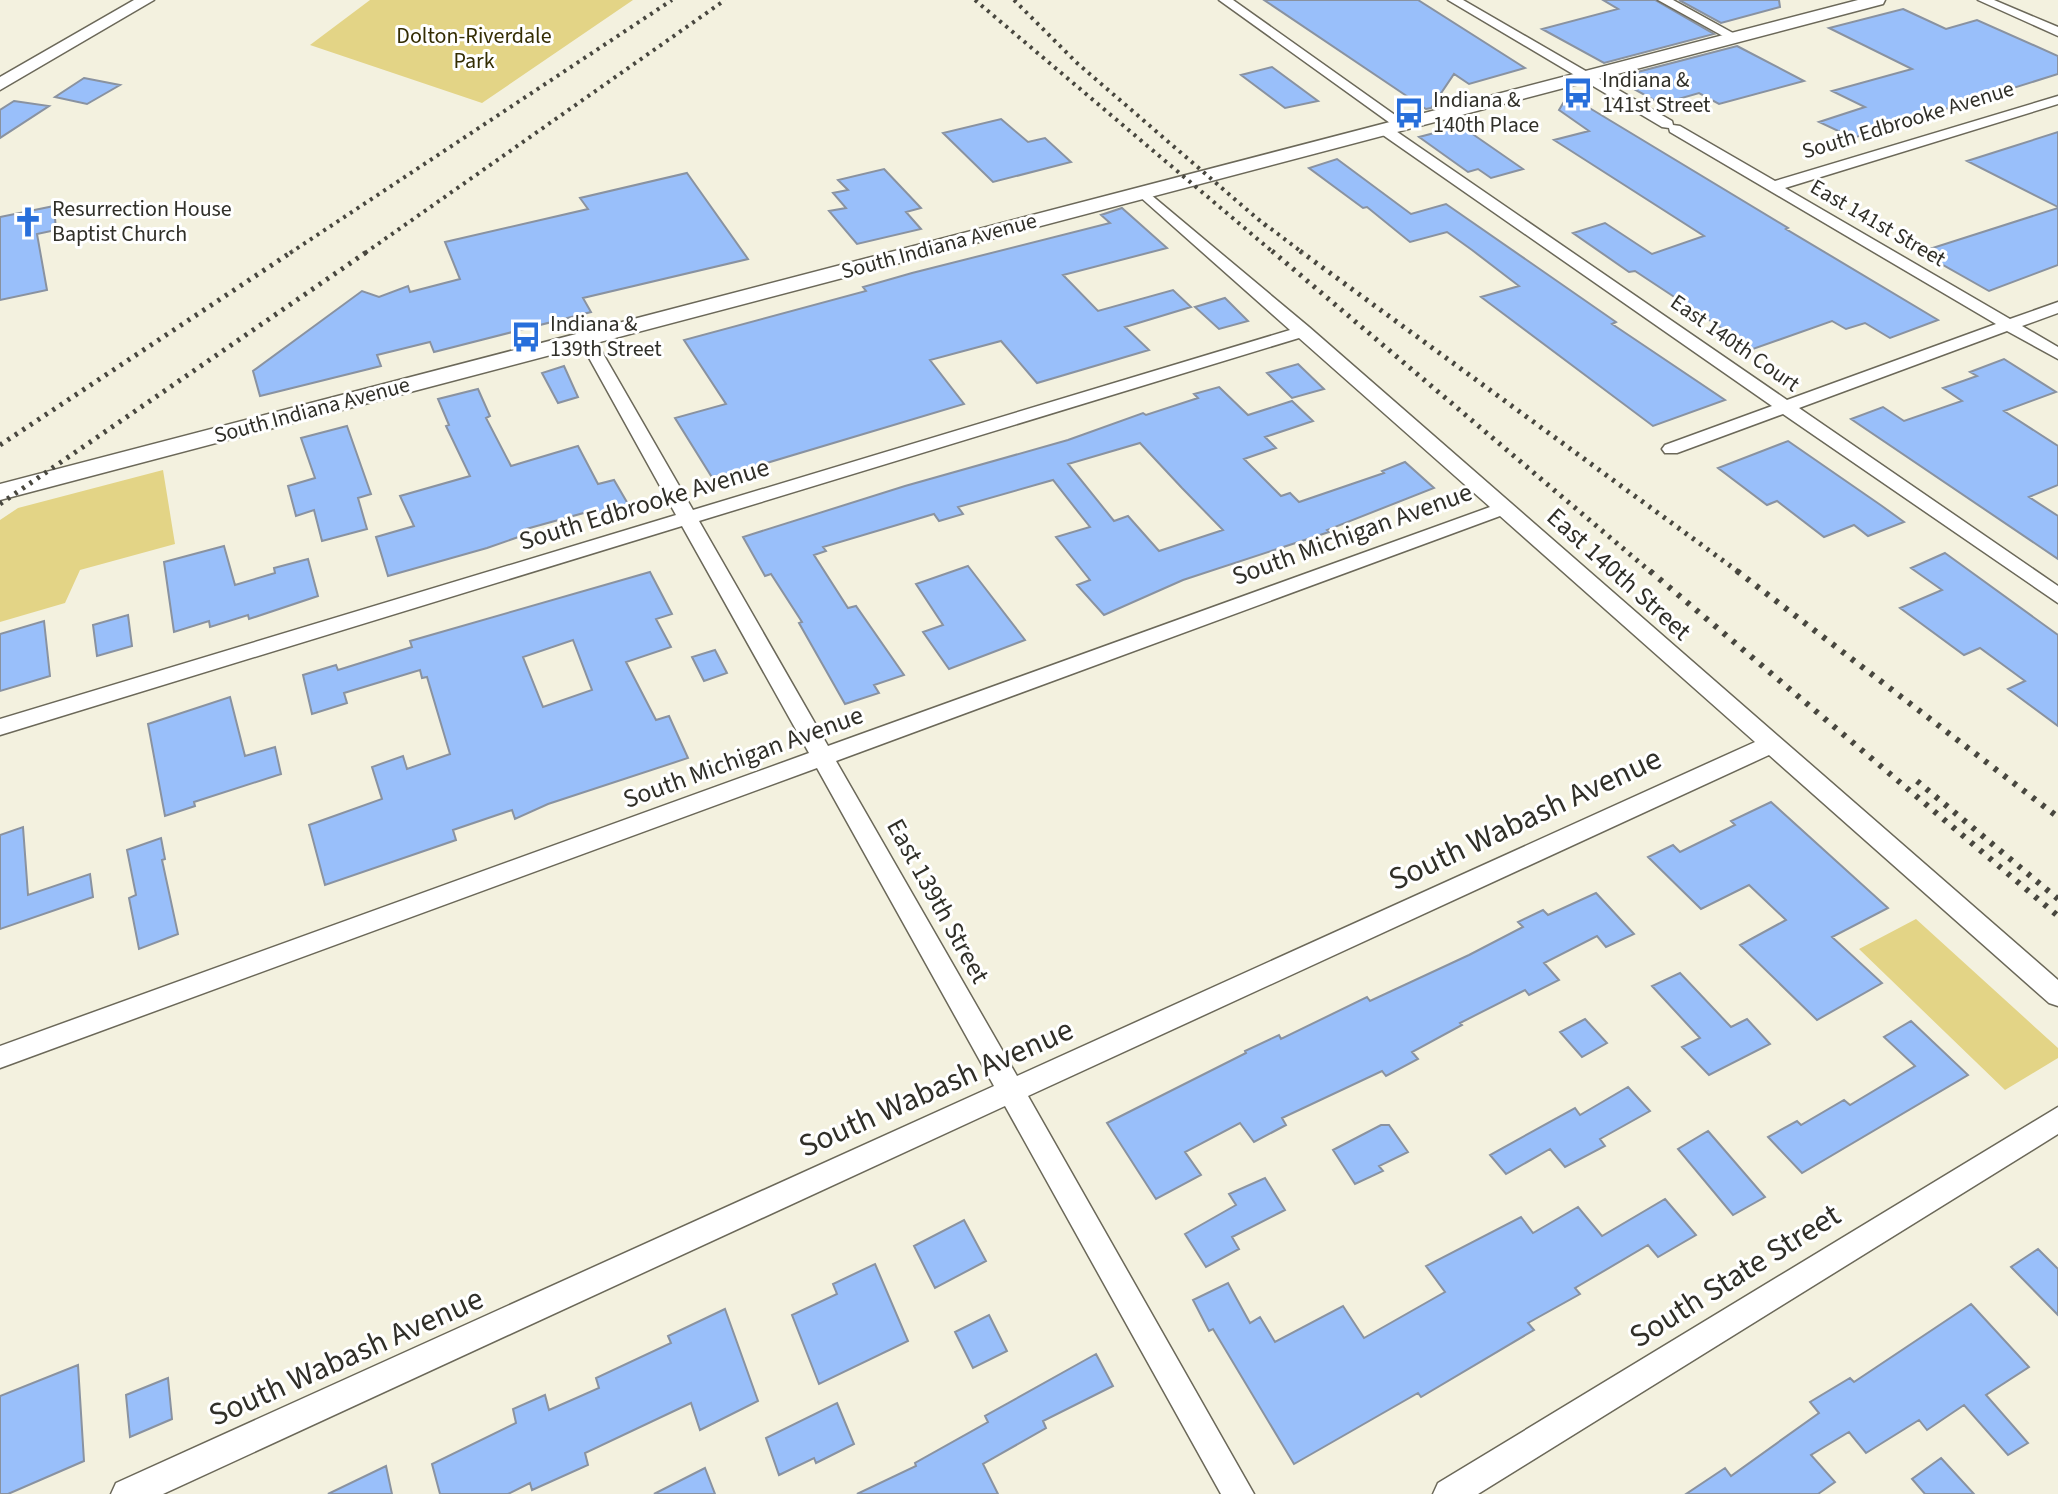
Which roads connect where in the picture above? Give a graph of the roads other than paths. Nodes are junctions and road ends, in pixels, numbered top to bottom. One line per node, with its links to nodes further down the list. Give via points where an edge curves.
1 (146, 0): 10 (main road)
2 (1225, 0): 12 (street, East 140th Court)
3 (1454, 0): 9 (street, East 141st Street)
4 (1664, 0): 8 (street)
5 (1877, 0): 8 (main road, South Indiana Avenue)
6 (1984, 0): 7 (street)
7 (2058, 32)
8 (1736, 38): 9 (main road, South Indiana Avenue)
9 (1586, 77): 12 (main road, South Indiana Avenue); 13 (street, East 141st Street)
10 (0, 85)
11 (2058, 100): 13 (street, South Edbrooke Avenue)
12 (1393, 128): 14 (main road, South Indiana Avenue); 20 (street, East 140th Court, via 1469,188)
13 (1772, 187): 16 (street, East 141st Street)
14 (1144, 193): 17 (street, East 140th Street); 18 (main road, South Indiana Avenue)
15 (2058, 307): 16 (street)
16 (2009, 325): 19 (street, East 141st Street); 20 (street)
17 (1303, 331): 23 (street, East 140th Street); 24 (street, South Edbrooke Avenue)
18 (586, 338): 22 (main road, South Indiana Avenue); 24 (street, East 139th Street)
19 (2058, 354)
20 (1786, 407): 21 (street); 25 (street, East 140th Court)
21 (1671, 449)
22 (0, 492)
23 (1505, 508): 27 (street, East 140th Street); 28 (street, South Michigan Avenue)
24 (687, 518): 26 (street, South Edbrooke Avenue); 28 (street, East 139th Street)
25 (2058, 596)
26 (0, 727)
27 (1772, 744): 29 (street, East 140th Street); 31 (street, South Wabash Avenue)
28 (822, 758): 30 (street, South Michigan Avenue); 31 (street, East 139th Street)
29 (2058, 995)
30 (0, 1057)
31 (1011, 1091): 33 (street, South Wabash Avenue); 34 (street, East 139th Street)
32 (2058, 1119): 35 (street, South State Street)
33 (127, 1494)
34 (1238, 1494)
35 (1449, 1494)

